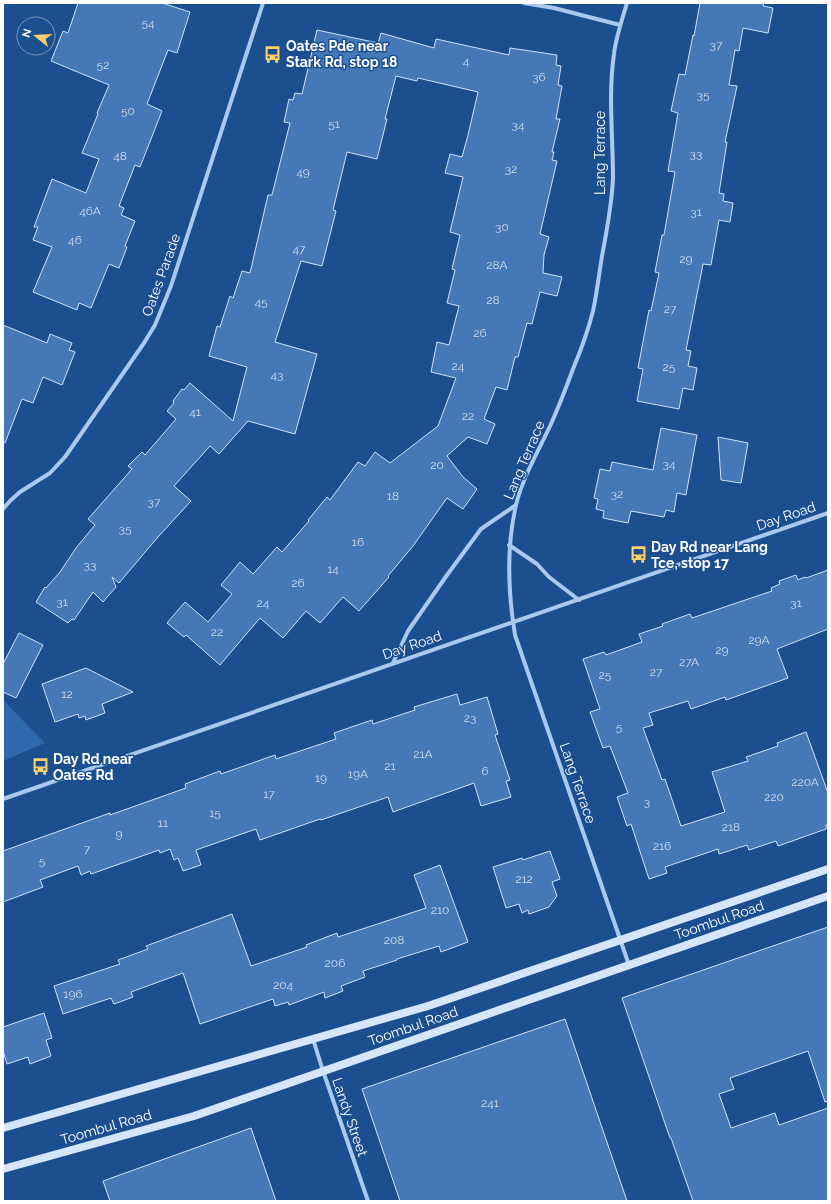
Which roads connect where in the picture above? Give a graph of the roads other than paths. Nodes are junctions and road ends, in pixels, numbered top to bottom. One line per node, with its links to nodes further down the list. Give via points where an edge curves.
1 (263, 3): 6 (street, Oates Parade, via 171,286 155,325 65,457 50,473 20,492)
2 (524, 3): 4 (street)
3 (627, 3): 4 (street, Lang Terrace)
4 (620, 25): 5 (street, Lang Terrace, via 612,79 613,179 593,310 585,340 562,400 531,465)
5 (516, 505): 8 (street, Lang Terrace); 11 (street, via 480,529 408,631)
6 (3, 509)
7 (828, 513): 9 (street, Day Road)
8 (509, 546): 9 (street, via 537,564 549,577); 10 (street, Lang Terrace, via 508,566)
9 (579, 600): 10 (street, Day Road)
10 (513, 622): 11 (street, Day Road); 15 (street, Lang Terrace, via 518,644)
11 (393, 663): 12 (street, Day Road)
12 (3, 799)
13 (828, 869): 15 (main road, Toombul Road)
14 (828, 896): 16 (main road, Toombul Road)
15 (621, 940): 16 (street, Lang Terrace); 17 (main road, Toombul Road, via 428,1006)
16 (629, 965): 18 (main road, Toombul Road)
17 (313, 1039): 18 (street, Landy Street); 19 (main road, Toombul Road)
18 (323, 1071): 20 (main road, Toombul Road, via 194,1116); 21 (street, Landy Street)
19 (3, 1128)
20 (3, 1169)
21 (368, 1201)

